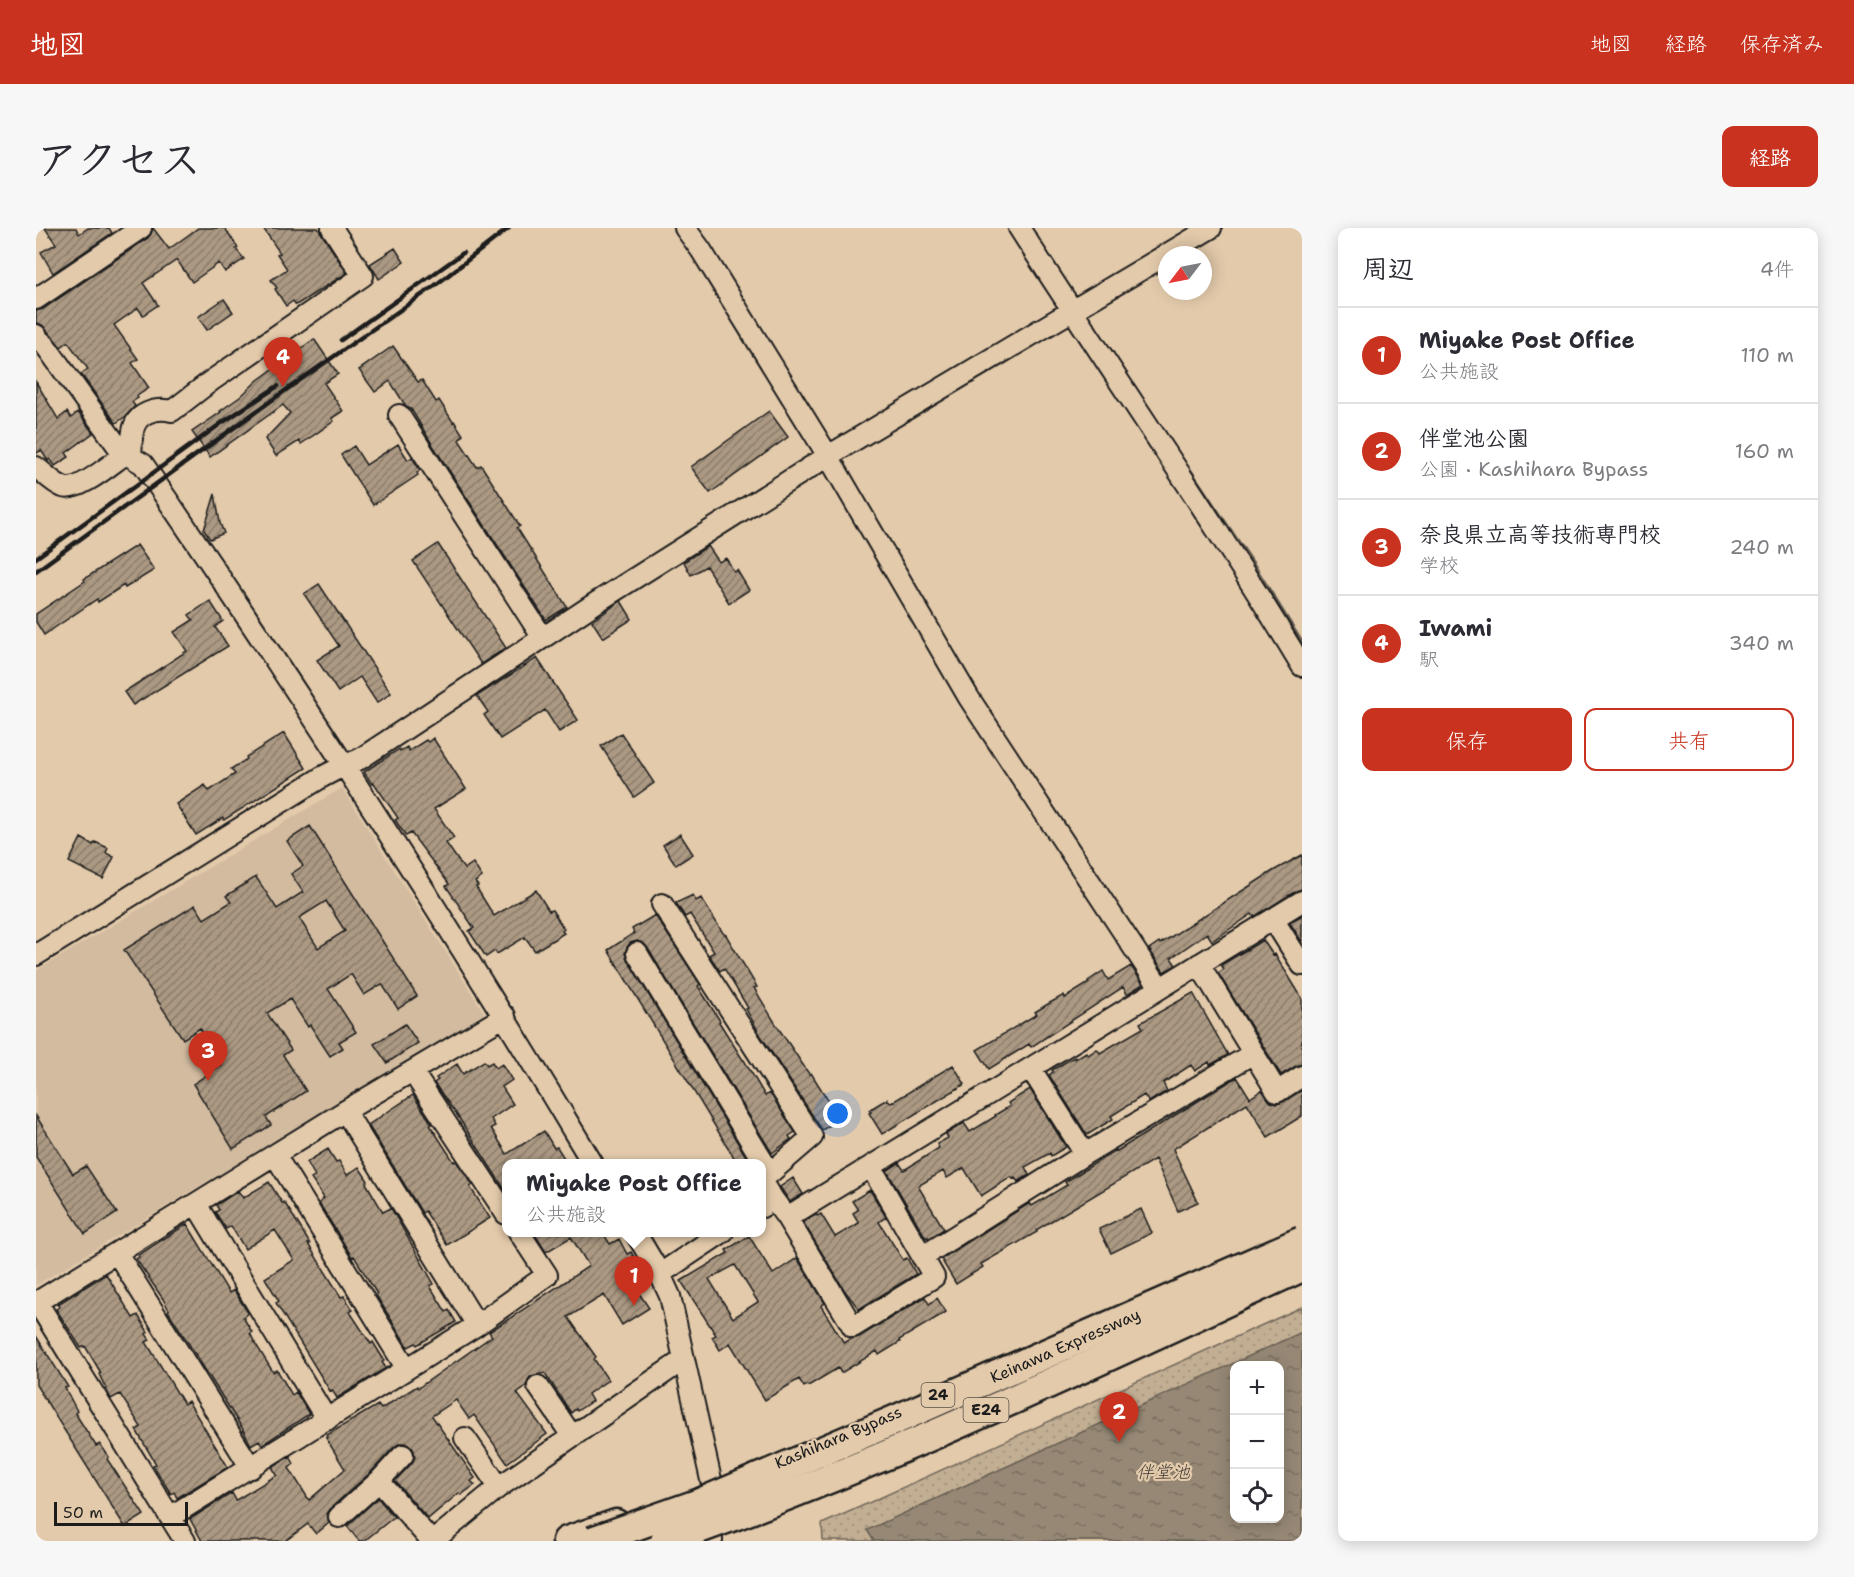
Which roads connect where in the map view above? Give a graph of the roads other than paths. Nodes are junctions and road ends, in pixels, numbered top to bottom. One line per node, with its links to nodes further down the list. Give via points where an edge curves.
1 (332, 228): 10 (street, via 363,276 172,411 157,409 144,415 132,430)
2 (685, 228): 11 (street)
3 (1020, 228): 7 (street)
4 (1211, 228): 7 (street)
5 (132, 230): 6 (street)
6 (36, 299)
7 (1072, 311): 11 (street); 14 (street, via 1252,583)
8 (36, 335): 10 (street)
9 (399, 415): 13 (street)
10 (128, 456): 12 (street, via 69,489); 15 (street, via 143,464)
11 (828, 456): 13 (street); 23 (street, via 969,698)
12 (36, 467)
13 (543, 638): 15 (street, via 360,759)
14 (1302, 666)
15 (345, 765): 20 (street); 24 (street)
16 (1302, 901): 18 (street)
17 (662, 904): 36 (street, via 812,1137)
18 (1273, 919): 21 (street); 22 (street)
19 (637, 953): 33 (street)
20 (36, 955)
21 (1199, 964): 23 (street); 25 (street)
22 (1302, 964)
23 (1160, 988): 26 (street)
24 (505, 1016): 27 (street); 32 (street)
25 (1252, 1054): 28 (street, via 1277,1092); 30 (street)
26 (1031, 1069): 30 (street); 35 (street)
27 (412, 1071): 29 (street); 40 (street)
28 (1302, 1076)
29 (345, 1111): 31 (street); 52 (street)
30 (1085, 1154): 48 (street)
31 (275, 1155): 39 (street); 54 (street)
32 (590, 1159)
33 (762, 1159)
34 (766, 1166): 36 (street)
35 (871, 1167): 41 (street); 48 (street)
36 (770, 1173): 37 (street)
37 (766, 1176)
38 (767, 1203): 41 (street)
39 (196, 1204): 47 (street); 56 (street)
40 (502, 1206)
41 (787, 1218): 48 (street, via 853,1327 934,1277)
42 (1302, 1234): 63 (highway, Kashihara Bypass / 24, via 905,1410)
43 (522, 1237): 52 (street, via 547,1275)
44 (637, 1237): 50 (street)
45 (717, 1237): 50 (street)
46 (1302, 1241): 70 (highway, Keinawa Expressway / E24, bridge, via 700,1503)
47 (117, 1253): 60 (street); 64 (street, via 37,1302)
48 (922, 1257)
49 (1302, 1267): 71 (highway, Keinawa Expressway / E24, bridge, via 909,1445)
50 (660, 1274): 53 (street, via 670,1296)
51 (1302, 1275): 66 (highway, 24)
52 (477, 1325): 54 (street)
53 (683, 1360): 57 (street); 63 (street)
54 (407, 1369): 56 (street)
55 (538, 1386): 57 (street)
56 (327, 1420): 60 (street)
57 (572, 1436): 62 (street)
58 (465, 1438): 62 (street)
59 (404, 1455): 61 (street)
60 (251, 1468): 64 (street)
61 (379, 1481): 65 (street); 68 (street)
62 (499, 1487): 68 (street)
63 (713, 1489): 66 (street); 69 (highway, Kashihara Bypass / 24)
64 (170, 1517): 67 (street)
65 (339, 1517)
66 (712, 1536): 72 (highway, 24)
67 (185, 1541)
68 (432, 1541)
69 (567, 1541)
70 (592, 1541)
71 (665, 1541)
72 (682, 1541)

